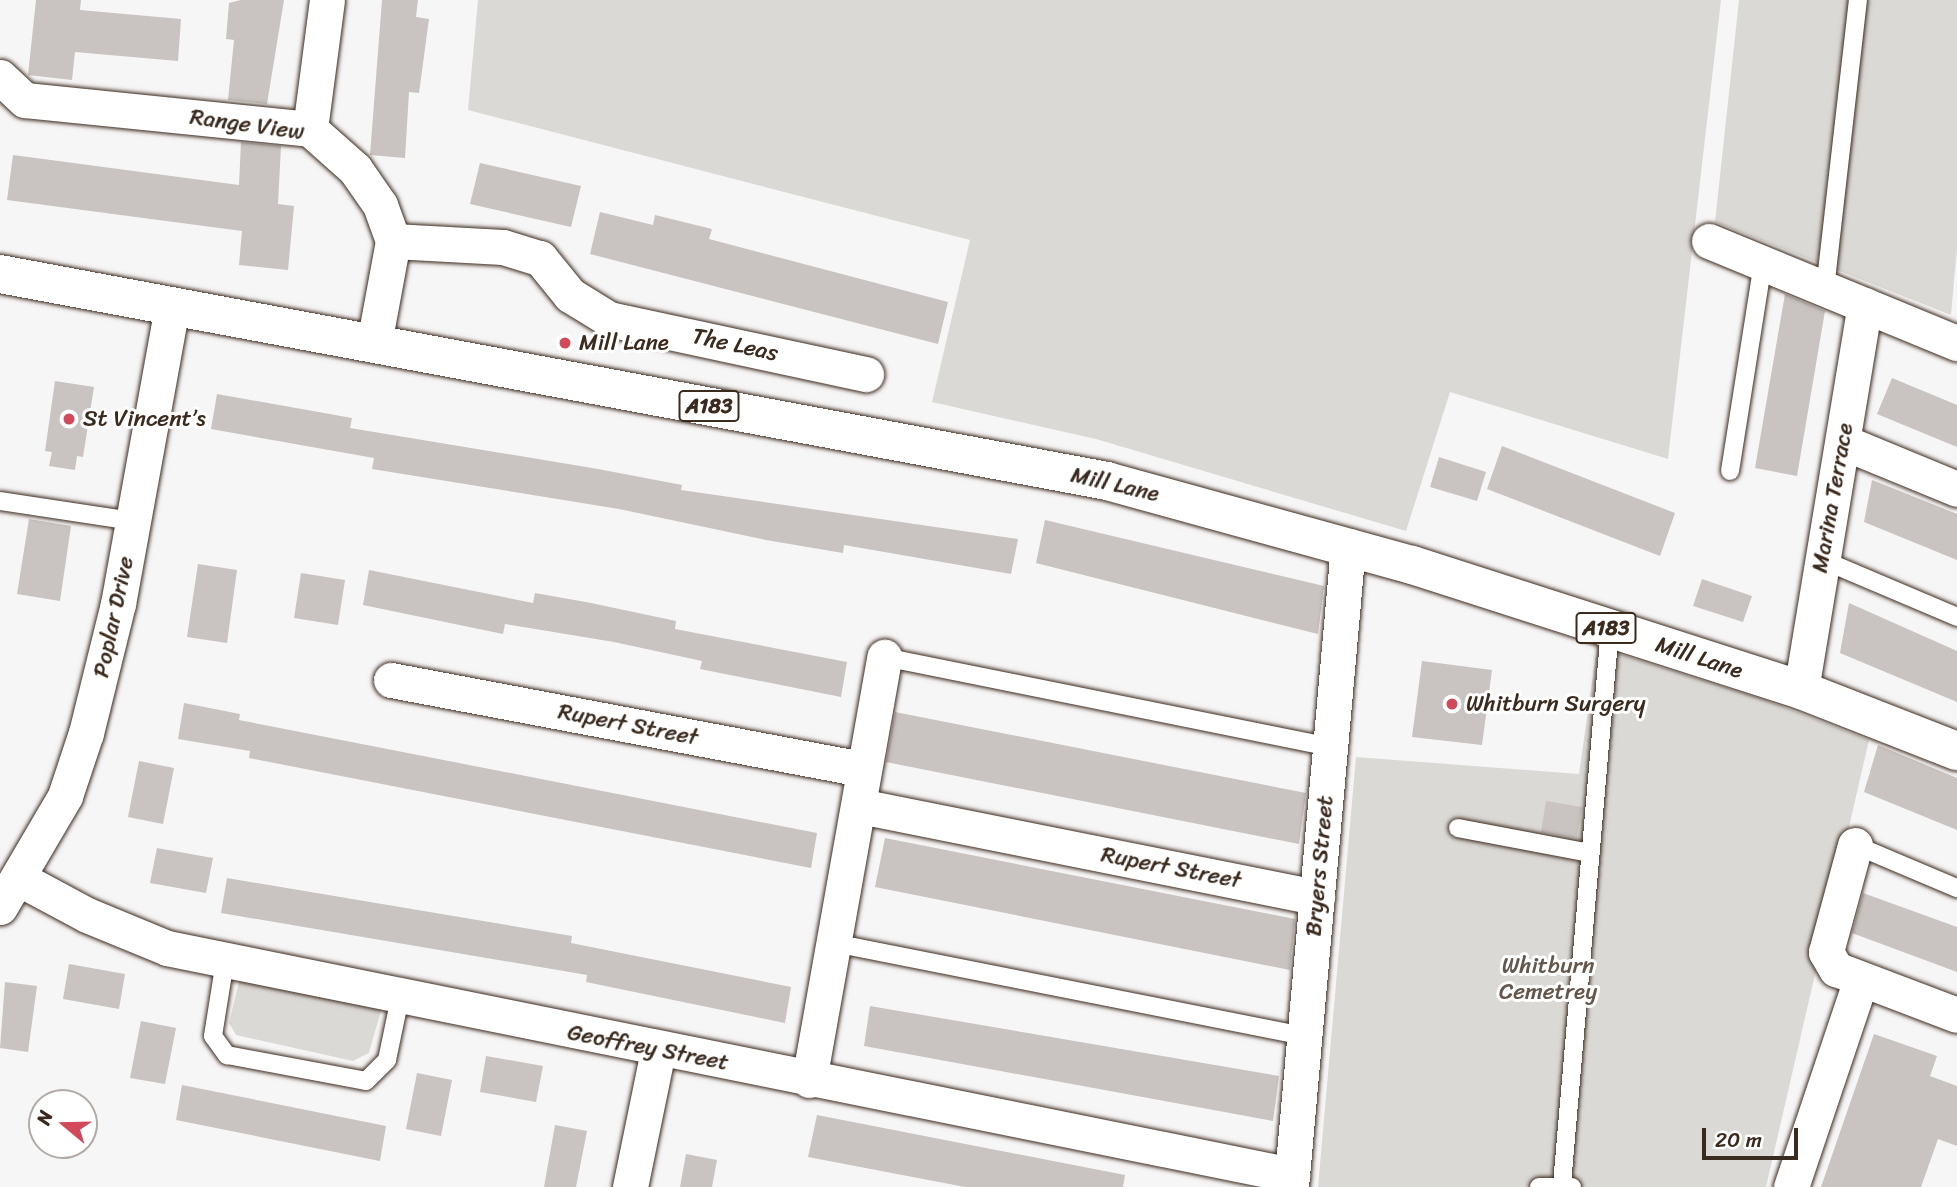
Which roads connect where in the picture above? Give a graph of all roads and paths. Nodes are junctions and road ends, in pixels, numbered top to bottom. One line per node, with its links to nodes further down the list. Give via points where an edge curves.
1 (327, 0): 4 (street)
2 (1858, 0): 9 (lane)
3 (9, 90): 4 (street, Range View)
4 (310, 129): 5 (street, Range View, via 355,169 380,205)
5 (393, 241): 13 (street); 14 (street, The Leas, via 516,251 540,258 570,295 609,318 813,347)
6 (1709, 241): 7 (street)
7 (1763, 263): 9 (street); 16 (lane)
8 (0, 274): 11 (main road, Mill Lane / A183)
9 (1825, 289): 10 (street)
10 (1865, 305): 12 (street); 15 (street, Marina Terrace)
11 (172, 307): 13 (main road, Mill Lane / A183); 19 (street, Poplar Drive)
12 (1957, 343)
13 (374, 344): 20 (main road, Mill Lane / A183, via 1107,481)
14 (866, 374)
15 (1843, 442): 17 (street); 21 (street, Marina Terrace)
16 (1730, 471)
17 (1957, 488)
18 (0, 501): 19 (lane)
19 (134, 521): 34 (street, Poplar Drive, via 86,733 65,796)
20 (1348, 546): 23 (main road, Mill Lane / A183); 27 (street, Bryers Street)
21 (1823, 560): 22 (lane); 26 (street, Marina Terrace)
22 (1957, 617)
23 (1610, 629): 26 (main road, Mill Lane / A183); 33 (lane)
24 (884, 657): 27 (lane); 29 (street)
25 (391, 680): 29 (street, Rupert Street)
26 (1801, 690): 28 (main road, Mill Lane / A183)
27 (1331, 747): 36 (street, Bryers Street)
28 (1957, 751)
29 (864, 769): 30 (street)
30 (860, 806): 36 (street, Rupert Street); 38 (street)
31 (1458, 828): 33 (lane)
32 (1855, 845): 35 (lane); 40 (street, via 1826,952 1836,969)
33 (1590, 853): 47 (lane)
34 (19, 878): 37 (street, Poplar Drive); 39 (street, Geoffrey Street, via 87,915 167,948)
35 (1957, 888)
36 (1317, 897): 43 (street, Bryers Street)
37 (0, 907)
38 (834, 943): 43 (lane); 45 (street)
39 (225, 961): 41 (street, Geoffrey Street); 41 (lane, via 213,1036 227,1055 366,1081 387,1060)
40 (1861, 979): 42 (street); 50 (street)
41 (400, 998): 44 (street, Geoffrey Street)
42 (1957, 1015)
43 (1304, 1036): 46 (street, Bryers Street)
44 (658, 1050): 45 (street, Geoffrey Street); 48 (street)
45 (809, 1080): 46 (street, Geoffrey Street)
46 (1292, 1181)
47 (1567, 1186): 49 (lane)
48 (630, 1187)
49 (1539, 1187)
50 (1791, 1187)

